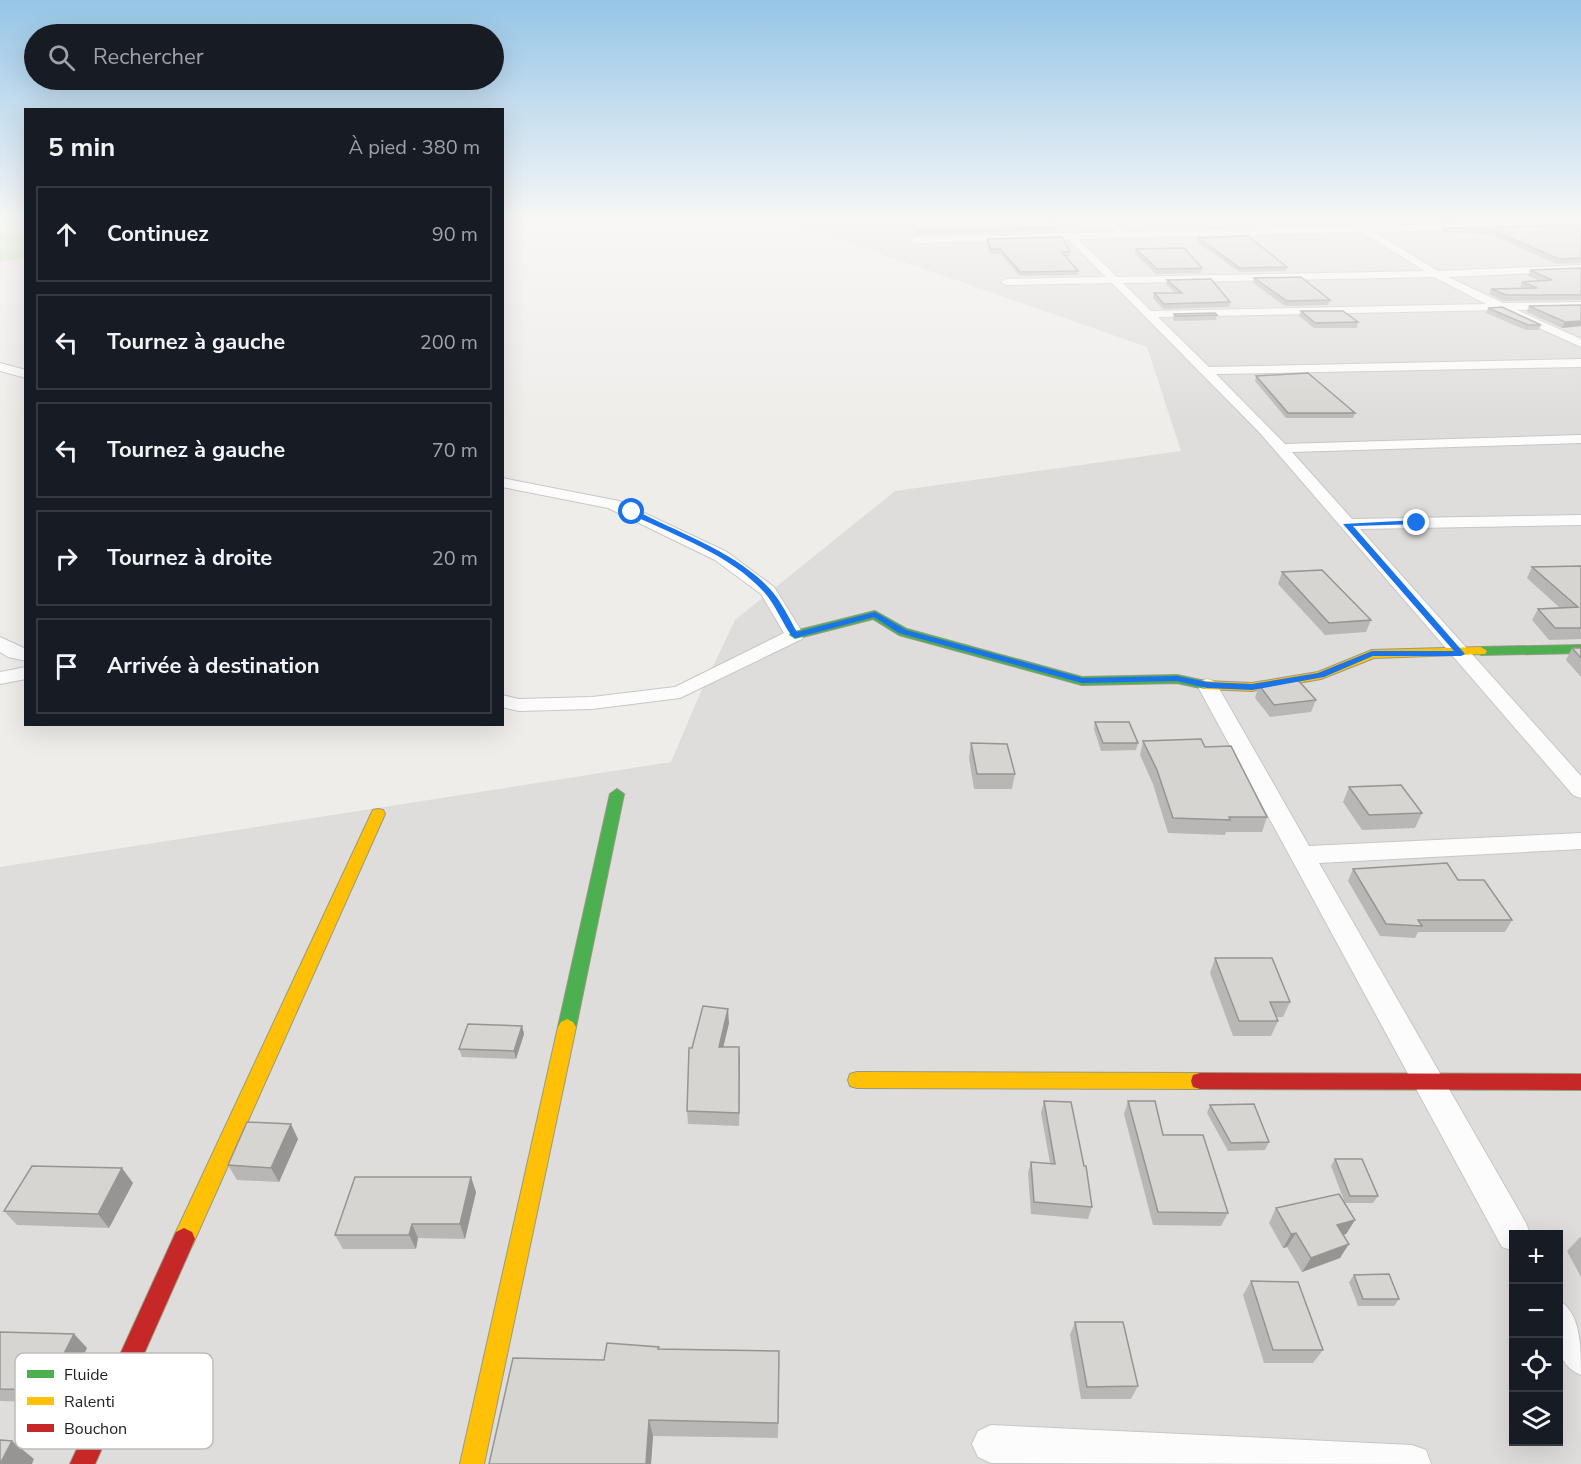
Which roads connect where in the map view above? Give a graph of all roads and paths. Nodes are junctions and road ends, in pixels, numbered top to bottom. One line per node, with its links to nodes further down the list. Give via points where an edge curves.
1 (1120, 286): 5 (street)
2 (1461, 286): 4 (street)
3 (1581, 305): 4 (street)
4 (1501, 307): 5 (street); 6 (street)
5 (1148, 314): 9 (street)
6 (1581, 343)
7 (1581, 363): 9 (street)
8 (0, 367): 10 (street)
9 (1204, 371): 12 (street)
10 (24, 373)
11 (1581, 439): 12 (street)
12 (1280, 448): 15 (street)
13 (504, 482): 16 (street, via 614,504 721,556 768,591)
14 (1581, 520): 15 (street)
15 (1347, 524): 19 (street)
16 (795, 635): 23 (street, via 875,615 903,632 1082,681 1177,679); 24 (street, via 680,692 592,703)
17 (0, 643): 20 (street)
18 (1581, 649): 19 (street)
19 (1461, 654): 23 (street, via 1372,654 1321,675 1252,687); 25 (street)
20 (24, 655)
21 (24, 673): 22 (street)
22 (0, 678)
23 (1207, 685): 29 (street)
24 (504, 702)
25 (1581, 790)
26 (617, 794): 40 (street)
27 (378, 814): 35 (street)
28 (1581, 841): 29 (street)
29 (1304, 855): 31 (street)
30 (857, 1080): 31 (street)
31 (1429, 1082): 32 (street); 33 (street)
32 (1581, 1082)
33 (1511, 1230)
34 (1563, 1326): 36 (street)
35 (133, 1353)
36 (1581, 1357)
37 (991, 1444): 41 (street)
38 (89, 1449): 39 (street)
39 (82, 1464)
40 (472, 1464)
41 (1412, 1464)

